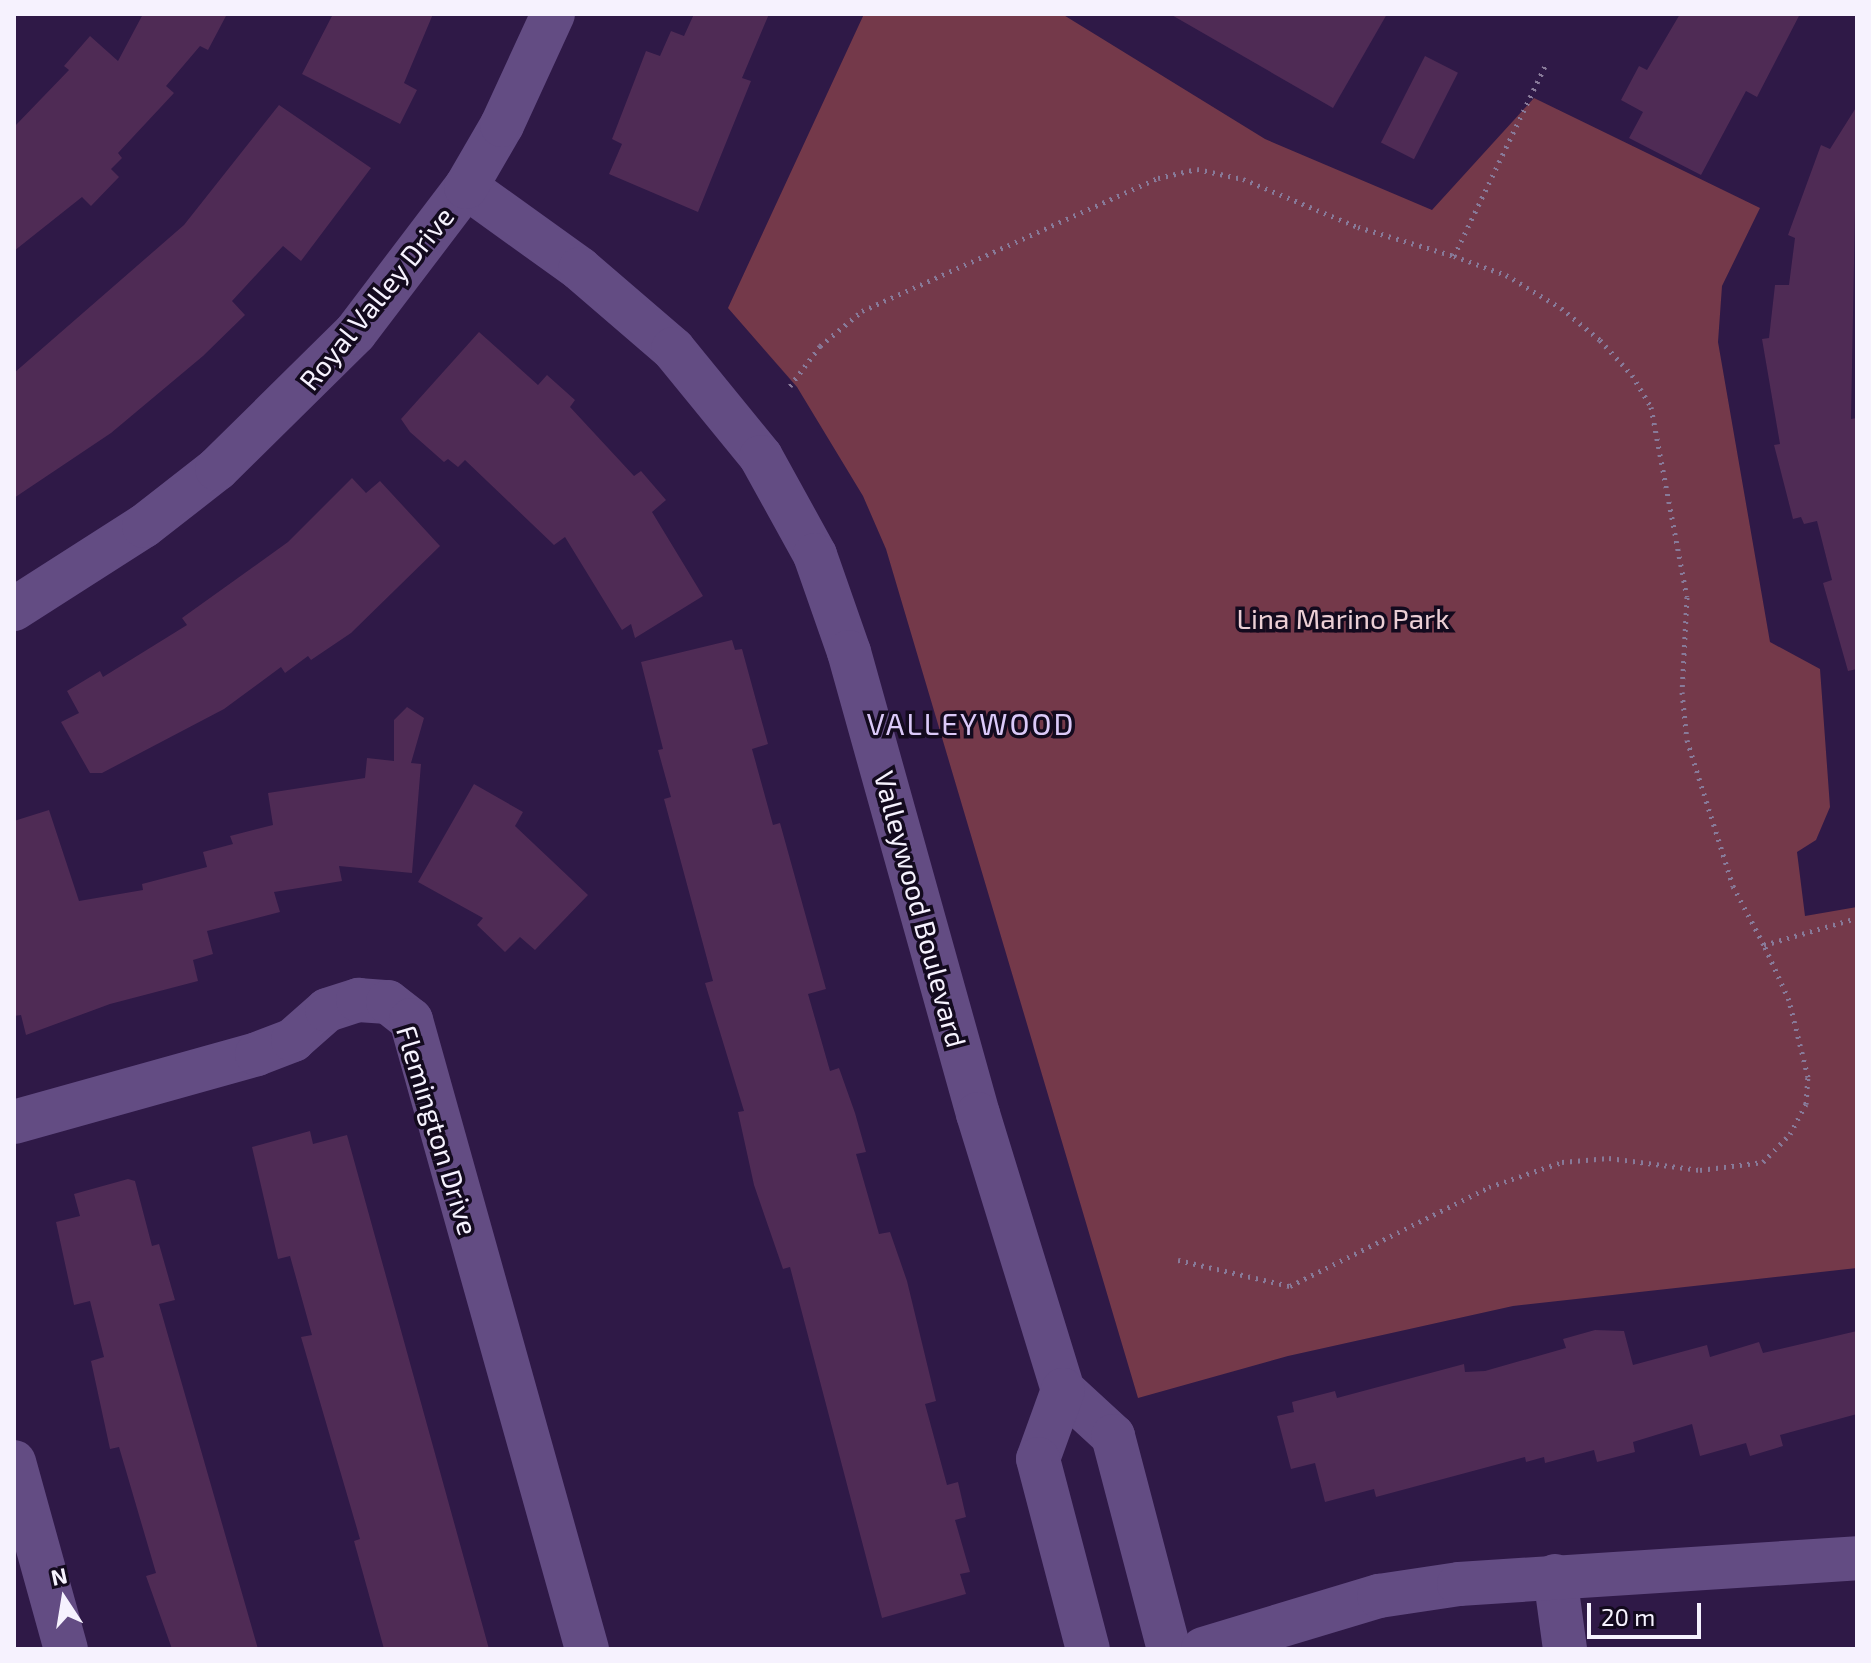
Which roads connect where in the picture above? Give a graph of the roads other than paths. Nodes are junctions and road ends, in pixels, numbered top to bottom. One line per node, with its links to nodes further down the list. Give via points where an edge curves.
1 (553, 14): 2 (street, Royal Valley Drive, via 502,125)
2 (466, 187): 3 (street, Royal Valley Drive, via 355,333 291,401 144,526); 5 (street, Valleywood Boulevard, via 580,269 673,349 746,434 795,514 836,609 978,1114)
3 (14, 609)
4 (14, 1122): 10 (street, Flemington Drive, via 257,1054 293,1040 327,1010 358,1000 388,1002 411,1020)
5 (1063, 1390): 11 (street, via 1038,1459); 12 (street, via 1113,1436)
6 (14, 1462): 9 (street)
7 (1857, 1558): 8 (street)
8 (1555, 1576): 13 (street, via 1379,1596); 14 (street)
9 (66, 1649)
10 (587, 1649)
11 (1088, 1649)
12 (1169, 1649)
13 (1203, 1649)
14 (1565, 1649)

